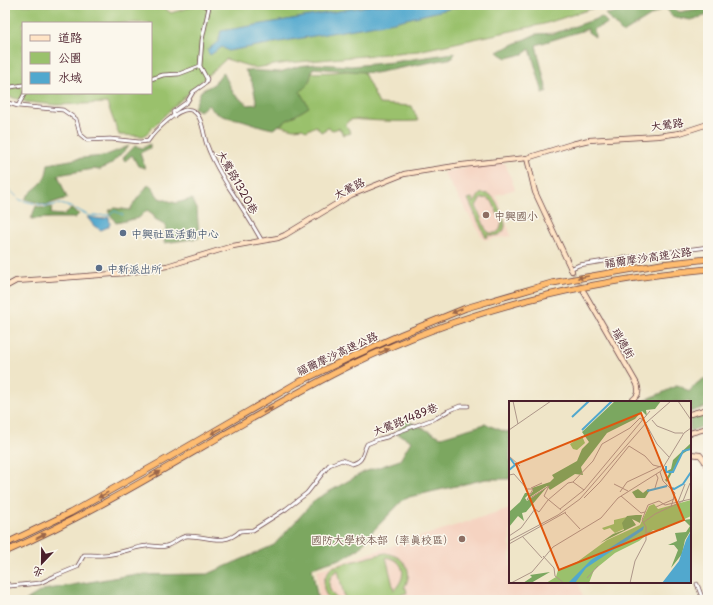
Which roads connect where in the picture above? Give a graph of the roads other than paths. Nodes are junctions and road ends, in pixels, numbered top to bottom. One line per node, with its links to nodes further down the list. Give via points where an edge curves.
1 (203, 5): 2 (street)
2 (210, 6): 3 (street, via 202,40)
3 (200, 66): 4 (street, via 179,74); 10 (street, via 207,79 206,83 173,112)
4 (152, 79)
5 (22, 85): 6 (street)
6 (5, 88)
7 (24, 94): 9 (street)
8 (5, 102): 9 (street, 大鶯路1320巷)
9 (18, 106): 10 (street, 大鶯路1320巷, via 63,110 76,119 80,134 87,140 145,142)
10 (174, 116): 13 (street, 大鶯路1320巷, via 185,110 191,110 198,115 214,163)
11 (708, 124): 12 (street, 大鶯路, via 669,134 589,140)
12 (527, 158): 13 (street, 大鶯路, via 398,176 350,195 285,235); 17 (street, via 535,192)
13 (262, 241): 18 (street, 大鶯路, via 233,246 166,266 126,273 16,281)
14 (708, 247): 17 (street, via 580,265)
15 (708, 259): 28 (highway, 福爾摩沙高速公路, one-way to 28, via 662,264 552,283 466,308 409,331 297,383 70,513)
16 (708, 269): 29 (highway, 福爾摩沙高速公路, one-way to 16, via 38,538 110,499 301,391 355,363 406,341 511,303 657,274)
17 (571, 270)
18 (5, 287)
19 (584, 292): 20 (street, 瑞德街, via 637,384 638,395)
20 (631, 401)
21 (468, 406): 30 (street, 大鶯路1489巷, via 460,406 436,418 367,444 357,463 342,460 329,465 307,493 253,530 240,531 227,539 188,536 178,538 167,546 148,546 112,554 84,555 77,567 40,582 10,586)
22 (708, 409): 23 (street)
23 (691, 414)
24 (708, 428): 25 (street)
25 (691, 432)
26 (691, 454): 27 (street, via 700,455)
27 (708, 468)
28 (5, 544)
29 (5, 552)
30 (5, 579)
31 (697, 584): 32 (street)
32 (703, 600)

